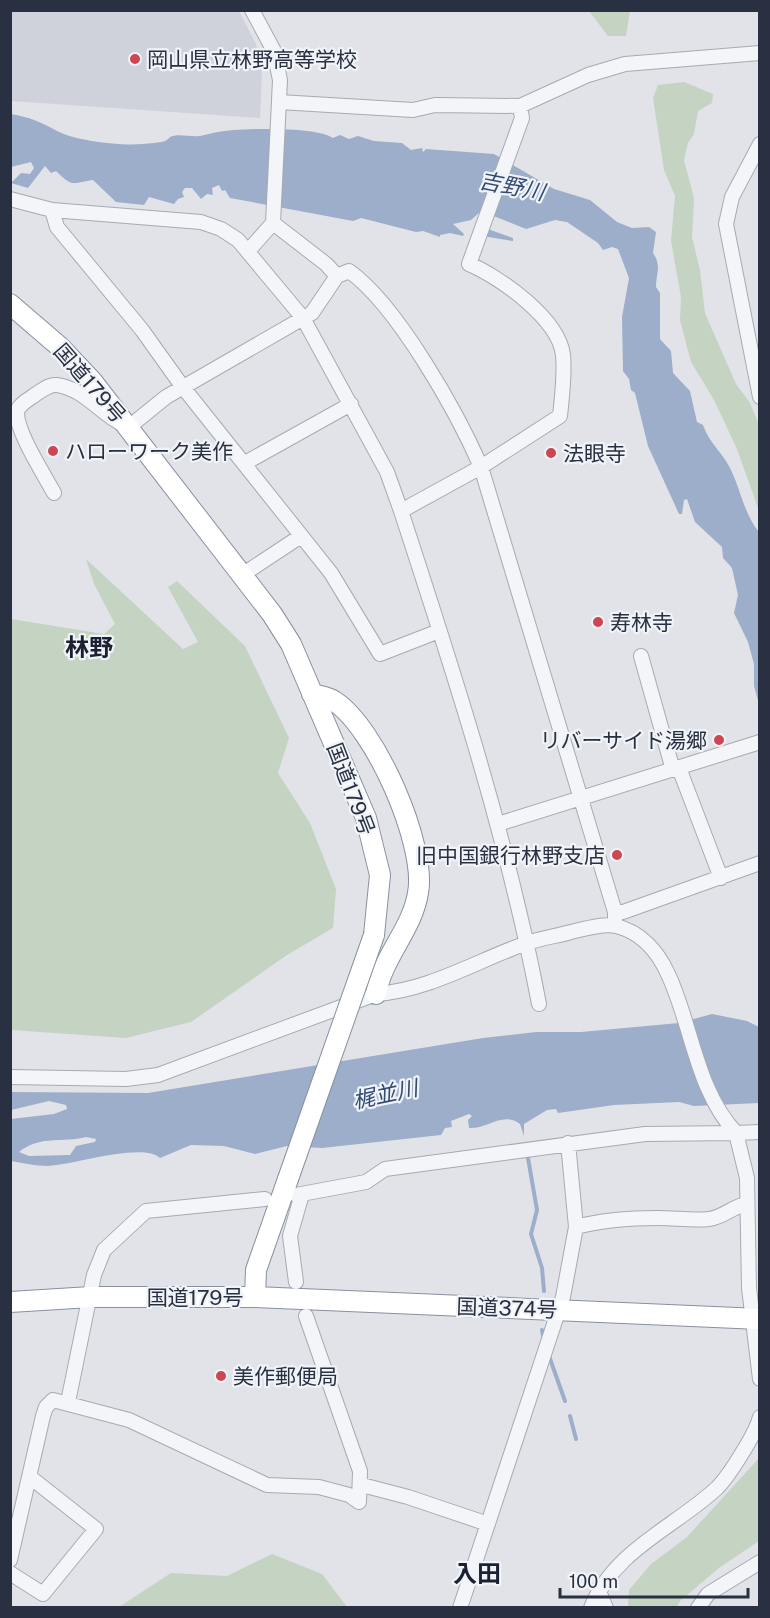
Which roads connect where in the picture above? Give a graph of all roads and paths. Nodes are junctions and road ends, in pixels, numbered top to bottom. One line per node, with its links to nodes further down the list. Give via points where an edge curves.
1 (252, 10): 4 (street, via 279,64)
2 (759, 52): 3 (street, via 625,64 588,75)
3 (520, 105): 4 (street, via 435,105 413,110); 18 (street, via 522,118 469,264 505,283 547,322 563,352 561,416)
4 (279, 108): 8 (street)
5 (759, 144): 14 (street, via 732,197 726,224)
6 (10, 199): 7 (street)
7 (52, 210): 9 (street, via 201,222 222,229); 13 (street, via 57,227 142,330)
8 (274, 219): 9 (street); 10 (street)
9 (249, 250): 12 (street)
10 (337, 276): 12 (street, via 312,313); 18 (street, via 349,271 383,303 464,430)
11 (10, 304): 16 (highway, 国道179号, via 60,347)
12 (303, 318): 13 (street); 15 (street)
13 (182, 386): 16 (street); 17 (street)
14 (759, 397)
15 (351, 404): 17 (street); 20 (street, via 387,472)
16 (129, 427): 19 (street, via 116,422 85,397 57,385 47,387 20,406 17,412 22,430); 22 (highway, 国道179号)
17 (245, 463): 21 (street)
18 (481, 467): 20 (street); 28 (street)
19 (54, 494)
20 (401, 511): 23 (street)
21 (301, 536): 22 (street); 23 (street, via 331,573 380,654)
22 (242, 575): 25 (highway, 国道179号, via 291,644)
23 (439, 631): 29 (street)
24 (641, 656): 27 (street)
25 (312, 694): 34 (highway, via 333,700 347,712 377,753 396,788 418,858 419,891 412,918 378,979); 40 (highway, 国道179号, bridge, via 366,818 380,875 374,935)
26 (753, 744): 27 (street)
27 (676, 769): 28 (street); 31 (street)
28 (580, 798): 29 (street); 32 (street)
29 (498, 824): 33 (street)
30 (759, 863): 31 (street)
31 (721, 878): 32 (street, via 623,912)
32 (615, 919): 33 (street); 38 (street, via 660,958 713,1100)
33 (528, 943): 34 (street, via 404,992); 35 (street)
34 (376, 994): 36 (street, via 158,1075 126,1079)
35 (539, 1004)
36 (10, 1077)
37 (759, 1132): 38 (street)
38 (736, 1133): 39 (street, via 645,1134); 42 (street, via 747,1178)
39 (568, 1143): 40 (street, via 385,1169 366,1182); 43 (street)
40 (295, 1190): 44 (street, via 290,1236); 46 (highway, 国道179号, via 256,1270)
41 (265, 1199): 45 (street, via 146,1210 104,1250)
42 (747, 1204): 43 (street, via 707,1219 598,1221); 50 (street)
43 (576, 1227): 48 (street, via 572,1258)
44 (296, 1282)
45 (91, 1297): 46 (highway, 国道179号); 47 (highway, 国道179号); 52 (street)
46 (255, 1297): 48 (highway, 国道374号)
47 (10, 1302)
48 (557, 1310): 50 (highway, 国道374号); 57 (street)
49 (306, 1316): 55 (street)
50 (755, 1319): 51 (street)
51 (759, 1379)
52 (68, 1402): 54 (street, via 53,1400 46,1407); 55 (street, via 129,1420 267,1485 319,1487 349,1495 359,1502)
53 (759, 1417): 61 (street, via 752,1438 719,1486 652,1537)
54 (30, 1477): 56 (street); 60 (street, via 96,1528 43,1594)
55 (362, 1485): 57 (street)
56 (15, 1507): 58 (street)
57 (488, 1524): 62 (street)
58 (10, 1560)
59 (759, 1562): 65 (street, via 708,1594)
60 (10, 1573)
61 (598, 1589): 63 (street); 64 (street)
62 (460, 1608)
63 (591, 1608)
64 (606, 1608)
65 (698, 1608)

